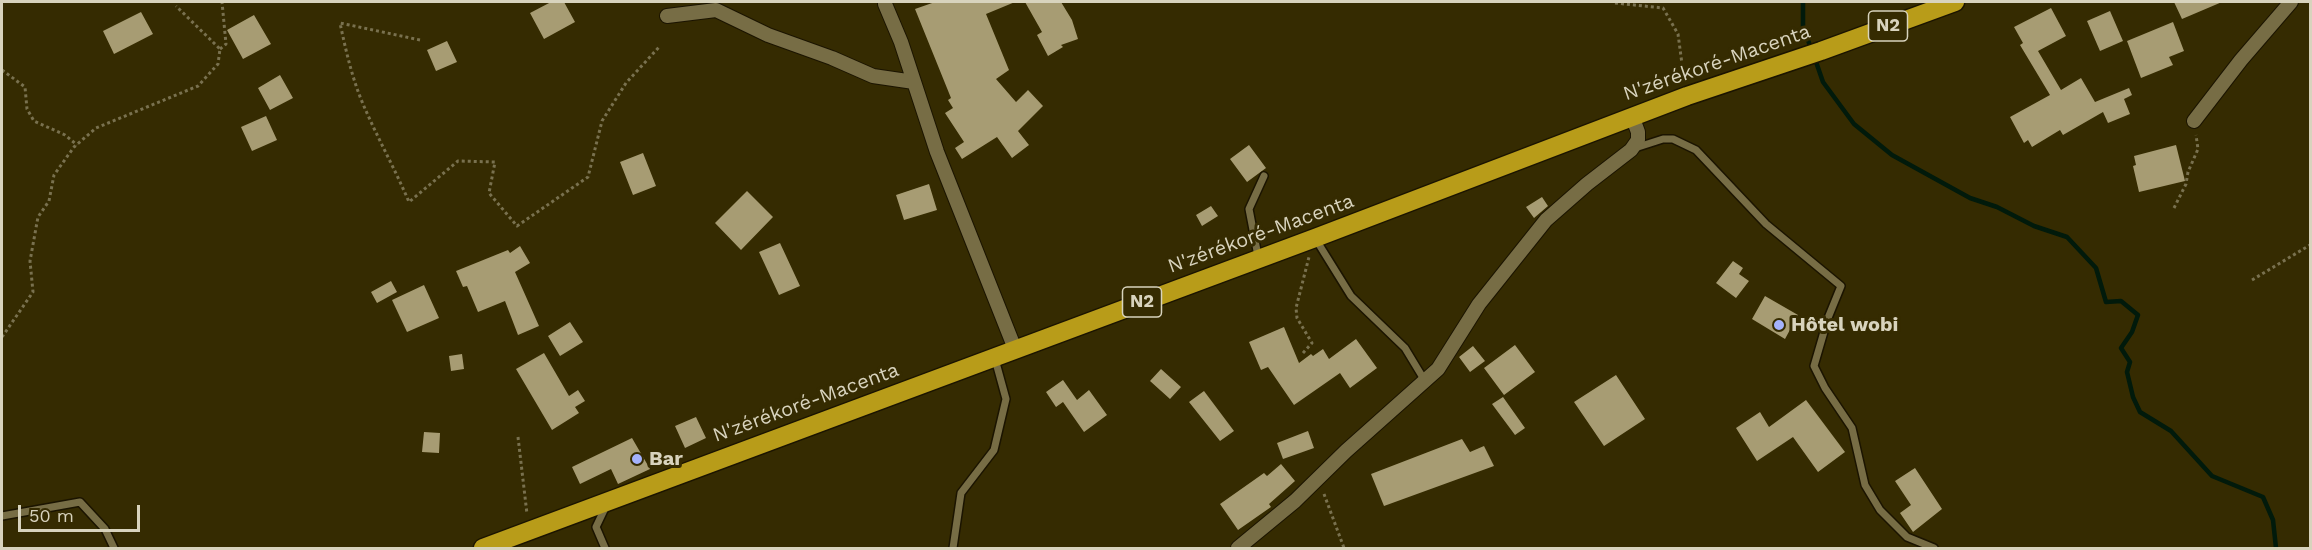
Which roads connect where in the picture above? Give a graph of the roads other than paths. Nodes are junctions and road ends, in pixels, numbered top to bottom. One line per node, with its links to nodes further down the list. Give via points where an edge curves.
1 (1955, 2): 6 (highway, N'zérékoré-Macenta / N2)
2 (2291, 2): 7 (street)
3 (885, 4): 5 (street)
4 (667, 16): 5 (street, via 716,10 873,76)
5 (914, 82): 12 (street, via 937,153)
6 (1632, 116): 8 (street, via 1638,140); 10 (highway, N'zérékoré-Macenta / N2)
7 (2194, 121)
8 (1631, 150): 14 (street, via 1546,220 1479,304 1438,369); 22 (lane, via 1663,139 1691,147 1766,224 1841,286 1827,318 1814,366 1852,428 1864,485 1880,510 1907,537)
9 (1264, 176): 11 (lane, via 1249,209)
10 (1315, 238): 11 (highway, N'zérékoré-Macenta / N2); 14 (lane, via 1351,296 1405,348)
11 (1259, 259): 12 (highway, N'zérékoré-Macenta / N2)
12 (1015, 349): 13 (highway, N'zérékoré-Macenta / N2)
13 (994, 357): 15 (highway, N'zérékoré-Macenta / N2); 20 (lane, via 1006,399 994,450 961,493)
14 (1425, 381): 21 (street)
15 (609, 501): 18 (highway, N'zérékoré-Macenta / N2); 19 (lane, via 596,527)
16 (2, 516): 17 (lane, via 80,502 105,529)
17 (114, 549)
18 (483, 549)
19 (605, 549)
20 (953, 549)
21 (1238, 549)
22 (1934, 549)

